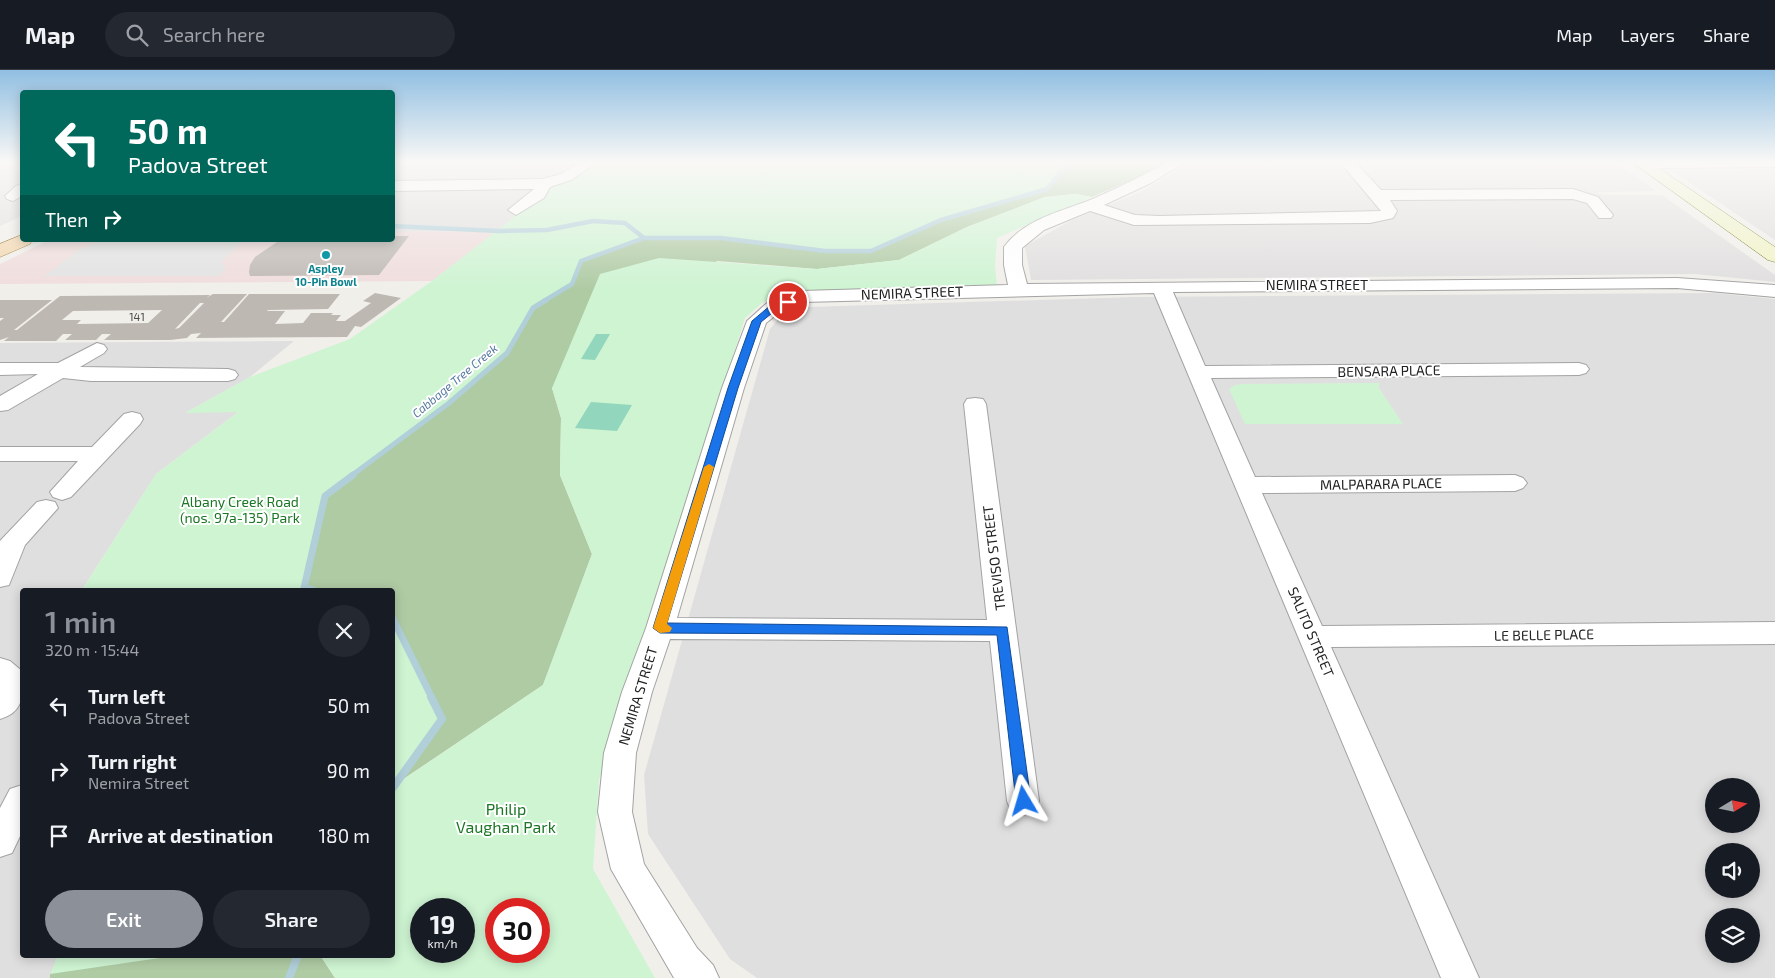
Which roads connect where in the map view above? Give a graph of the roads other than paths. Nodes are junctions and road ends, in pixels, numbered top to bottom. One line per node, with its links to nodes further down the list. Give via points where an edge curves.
1 (524, 204): 7 (street)
2 (1092, 204): 6 (street)
3 (1385, 204): 6 (street, via 1389,211 1387,215 1370,218 1142,221)
4 (1600, 204): 8 (street)
5 (1701, 204): 11 (street)
6 (1089, 206): 13 (street, via 1024,233 1013,247)
7 (516, 210)
8 (1605, 215)
9 (20, 230): 10 (main road)
10 (7, 243)
11 (1775, 256)
12 (1161, 287): 13 (street, NEMIRA STREET); 14 (street, NEMIRA STREET, via 1677,283); 19 (street, SALITO STREET)
13 (1019, 291): 30 (street, NEMIRA STREET, via 801,297 774,307 757,321 733,388)
14 (1775, 291)
15 (98, 349): 18 (street)
16 (0, 369): 18 (street, via 52,368)
17 (1578, 369): 19 (street, BENSARA PLACE)
18 (60, 371): 20 (street, via 91,375); 22 (street)
19 (1199, 372): 27 (street, SALITO STREET)
20 (228, 375)
21 (976, 404): 31 (street, TREVISO STREET)
22 (0, 405)
23 (132, 419): 25 (street)
24 (0, 454): 25 (street)
25 (97, 454): 28 (street)
26 (1515, 483): 27 (street, MALPARARA PLACE)
27 (1248, 485): 33 (street, SALITO STREET)
28 (4, 551): 29 (street)
29 (0, 578)
30 (660, 628): 31 (street); 39 (street, NEMIRA STREET, via 620,753 615,812 628,869 684,961)
31 (1003, 631): 36 (street, TREVISO STREET)
32 (1775, 633): 33 (street, LE BELLE PLACE)
33 (1313, 637): 40 (street, SALITO STREET)
34 (0, 669): 35 (street, via 15,681)
35 (0, 707)
36 (1024, 801)
37 (20, 803): 38 (street)
38 (0, 842)
39 (700, 978)
40 (1460, 978)

